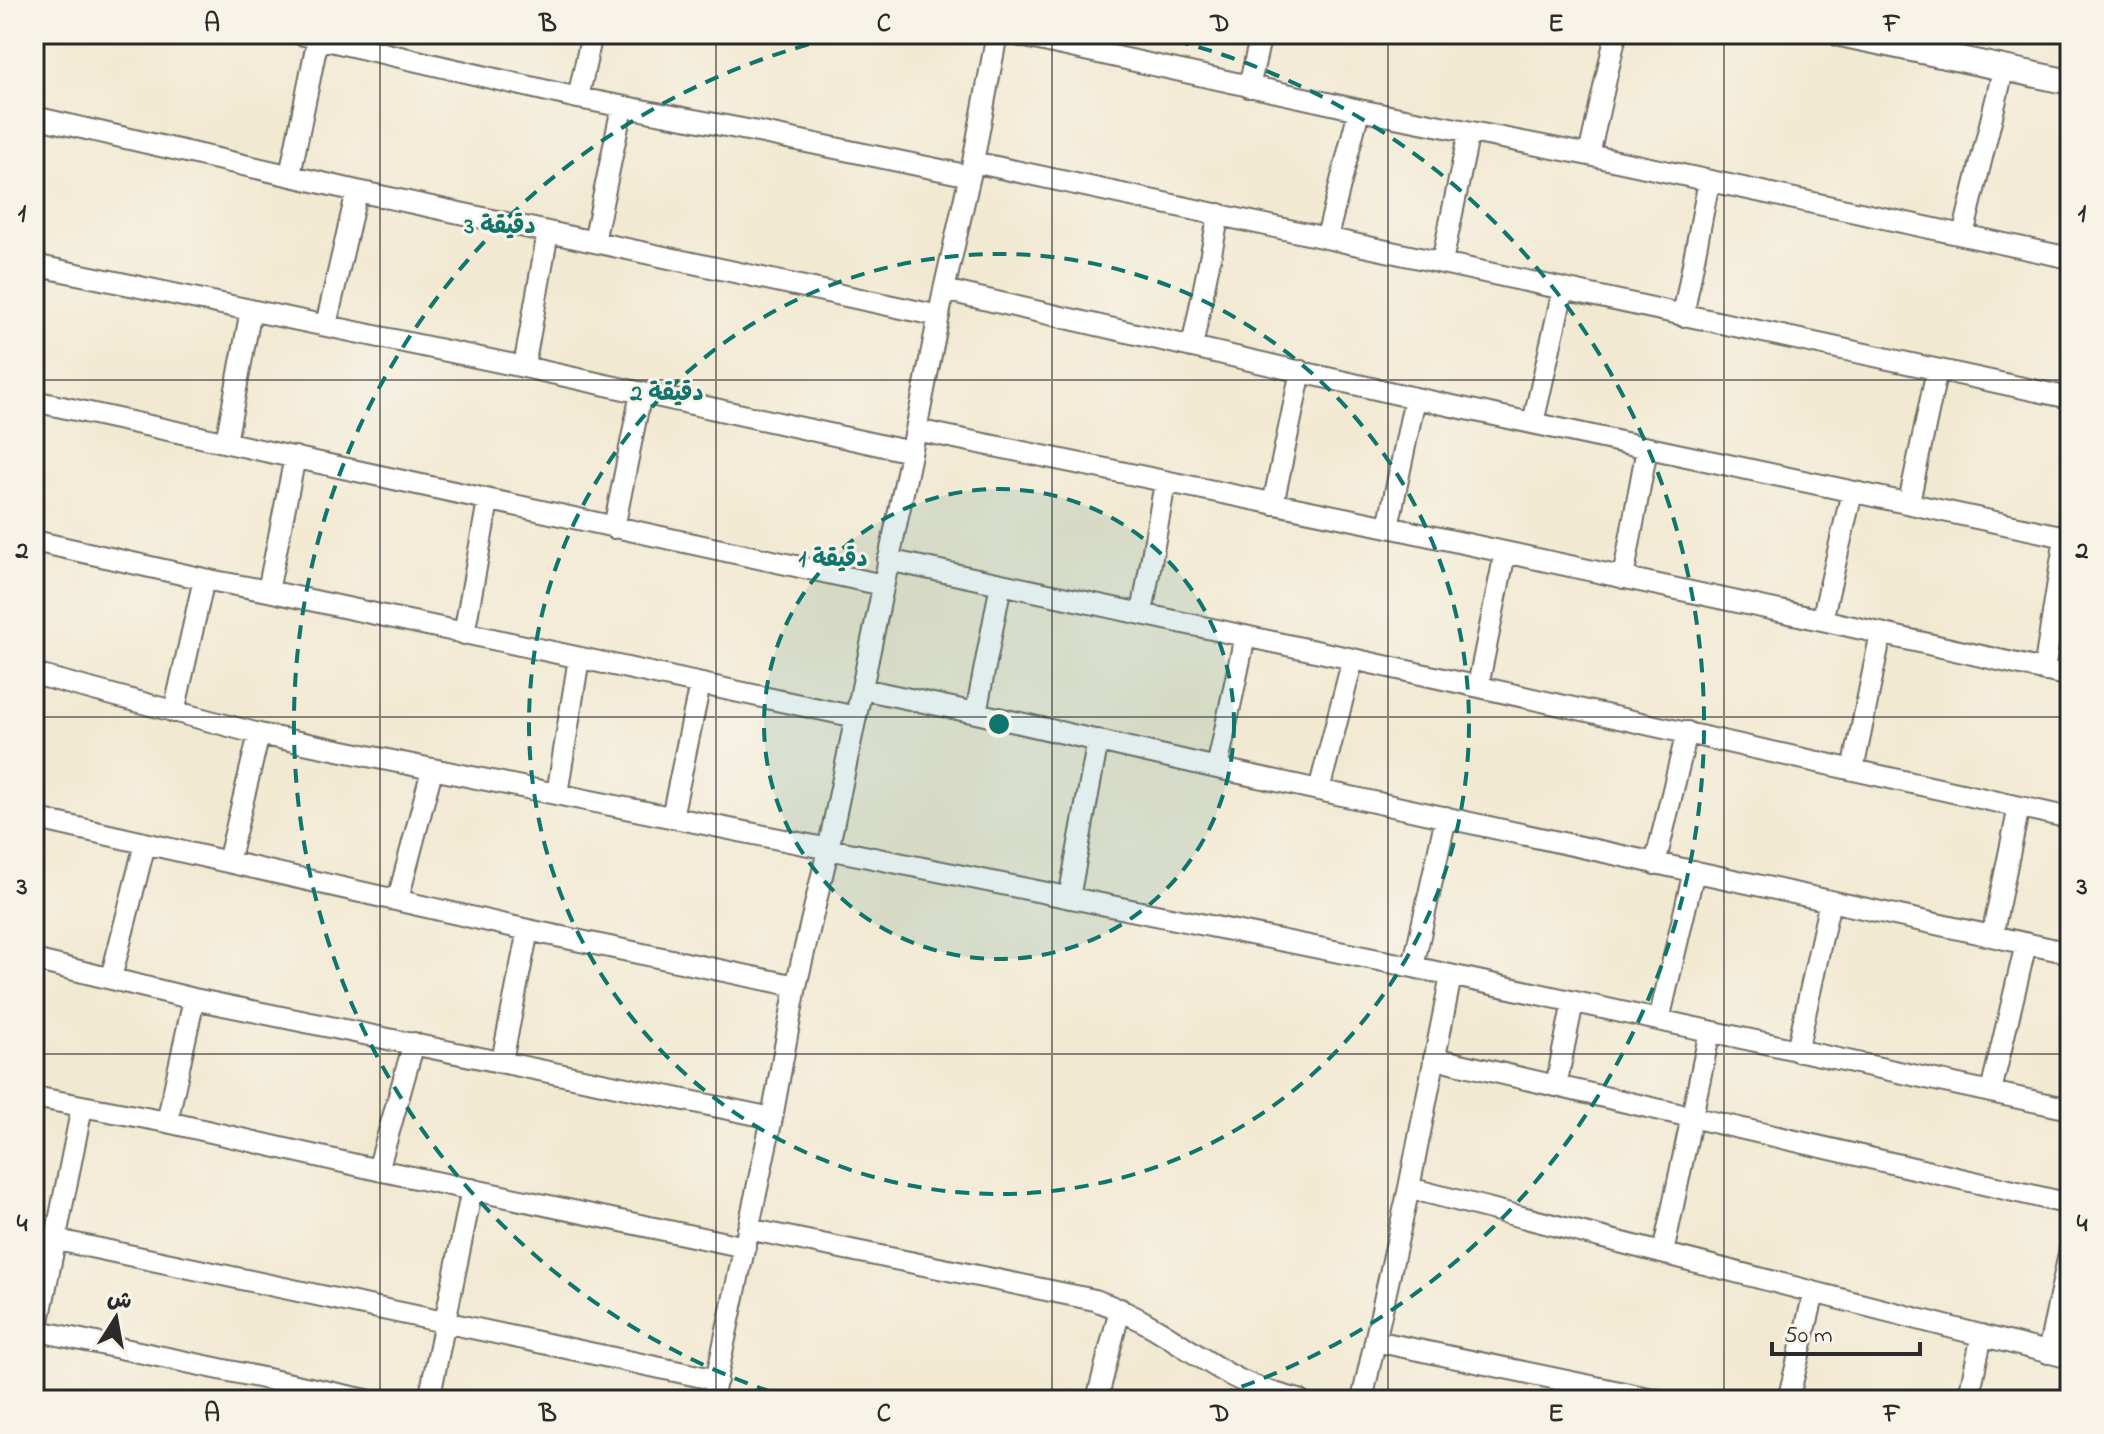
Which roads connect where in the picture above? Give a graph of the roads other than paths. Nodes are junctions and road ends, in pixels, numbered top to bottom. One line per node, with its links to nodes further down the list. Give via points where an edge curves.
1 (592, 34): 12 (street)
2 (997, 34): 18 (street)
3 (1012, 34): 11 (street)
4 (1261, 34): 11 (street)
5 (1616, 34): 17 (street)
6 (1840, 34): 8 (street)
7 (309, 36): 12 (street); 19 (street)
8 (1921, 42): 9 (street)
9 (2004, 67): 10 (street); 24 (street)
10 (2070, 82)
11 (1249, 87): 14 (street)
12 (578, 98): 13 (street)
13 (622, 107): 18 (street); 26 (street)
14 (1359, 110): 16 (street); 25 (street)
15 (34, 117): 19 (street)
16 (1469, 132): 17 (street); 28 (street)
17 (1589, 155): 20 (street)
18 (971, 169): 22 (street); 30 (street)
19 (290, 175): 21 (street)
20 (1709, 181): 24 (street); 34 (street)
21 (357, 191): 23 (street); 35 (street)
22 (1219, 214): 25 (street); 36 (street)
23 (548, 232): 26 (street); 37 (street)
24 (1963, 235): 27 (street)
25 (1327, 237): 28 (street)
26 (594, 242): 33 (street)
27 (2070, 258)
28 (1442, 262): 31 (street)
29 (34, 265): 32 (street)
30 (944, 290): 33 (street); 36 (street)
31 (1563, 290): 34 (street); 44 (street)
32 (251, 310): 35 (street); 46 (street)
33 (939, 316): 45 (street)
34 (1683, 316): 38 (street)
35 (326, 325): 37 (street)
36 (1192, 347): 39 (street)
37 (524, 367): 40 (street)
38 (1937, 370): 42 (street); 53 (street)
39 (1301, 371): 41 (street); 54 (street)
40 (641, 393): 48 (street); 56 (street)
41 (1415, 398): 44 (street); 55 (street)
42 (2070, 398)
43 (34, 401): 46 (street)
44 (1533, 423): 47 (street)
45 (916, 430): 48 (street); 50 (street)
46 (226, 442): 49 (street)
47 (1647, 448): 51 (street); 61 (street)
48 (911, 452): 60 (street)
49 (295, 457): 52 (street); 65 (street)
50 (1165, 483): 54 (street); 66 (street)
51 (1852, 492): 53 (street); 67 (street)
52 (488, 501): 56 (street); 69 (street)
53 (1909, 502): 57 (street)
54 (1273, 504): 55 (street)
55 (1388, 527): 59 (street)
56 (614, 528): 64 (street)
57 (2067, 538): 73 (street)
58 (34, 541): 62 (street)
59 (1505, 553): 61 (street); 77 (street)
60 (888, 560): 63 (street); 64 (street)
61 (1623, 578): 67 (street)
62 (204, 579): 65 (street); 79 (street)
63 (1001, 584): 66 (street); 80 (street)
64 (883, 585): 78 (street)
65 (268, 591): 69 (street)
66 (1142, 613): 70 (street)
67 (1822, 620): 68 (street)
68 (1881, 633): 73 (street); 87 (street)
69 (464, 634): 71 (street)
70 (1245, 636): 72 (street); 85 (street)
71 (579, 658): 76 (street); 89 (street)
72 (1353, 659): 77 (street); 88 (street)
73 (2044, 671): 75 (street)
74 (34, 674): 79 (street)
75 (2070, 676)
76 (700, 684): 81 (street); 91 (street)
77 (1478, 686): 82 (street)
78 (862, 689): 80 (street); 81 (street)
79 (174, 712): 83 (street)
80 (976, 713): 84 (street)
81 (856, 717): 96 (street)
82 (1687, 732): 87 (street); 98 (street)
83 (259, 734): 86 (street); 97 (street)
84 (1098, 740): 85 (street); 100 (street)
85 (1217, 768): 88 (street)
86 (432, 770): 89 (street); 101 (street)
87 (1853, 770): 90 (street)
88 (1319, 790): 92 (street)
89 (557, 794): 91 (street)
90 (2019, 807): 94 (street); 104 (street)
91 (672, 817): 96 (street)
92 (1446, 817): 98 (street); 108 (street)
93 (34, 818): 95 (street)
94 (2070, 818)
95 (145, 844): 97 (street); 110 (street)
96 (828, 850): 100 (street); 111 (street)
97 (228, 862): 101 (street)
98 (1655, 864): 99 (street)
99 (1694, 871): 102 (street); 114 (street)
100 (1069, 898): 108 (street)
101 (398, 899): 103 (street)
102 (1830, 901): 104 (street); 117 (street)
103 (528, 930): 111 (street); 119 (street)
104 (1992, 936): 105 (street)
105 (2026, 944): 106 (street); 121 (street)
106 (2070, 953)
107 (34, 960): 110 (street)
108 (1413, 967): 109 (street)
109 (1451, 976): 113 (street); 118 (street)
110 (111, 978): 112 (street)
111 (796, 986): 126 (street)
112 (194, 999): 116 (street); 127 (street)
113 (1573, 1002): 114 (street); 120 (street)
114 (1659, 1020): 115 (street)
115 (1710, 1031): 117 (street); 125 (street)
116 (414, 1043): 119 (street); 128 (street)
117 (1797, 1051): 121 (street)
118 (1434, 1058): 120 (street); 129 (street)
119 (502, 1061): 126 (street)
120 (1556, 1086): 125 (street)
121 (1991, 1091): 124 (street)
122 (34, 1097): 123 (street)
123 (82, 1107): 127 (street); 134 (street)
124 (2070, 1109)
125 (1693, 1117): 131 (street); 136 (street)
126 (772, 1118): 133 (street)
127 (167, 1122): 128 (street)
128 (378, 1170): 130 (street)
129 (1409, 1188): 136 (street); 142 (street)
130 (472, 1189): 133 (street); 139 (street)
131 (2070, 1204)
132 (34, 1235): 134 (street)
133 (746, 1238): 138 (street, via 1095,1300); 145 (street)
134 (56, 1240): 139 (street); 140 (street)
135 (2070, 1249): 143 (street)
136 (1663, 1253): 137 (street)
137 (1814, 1293): 141 (street); 154 (street)
138 (1120, 1309): 150 (street); 151 (street, via 1243,1382)
139 (445, 1322): 145 (street); 149 (street)
140 (36, 1330): 146 (street)
141 (1982, 1335): 143 (street); 155 (street)
142 (1375, 1341): 147 (street); 152 (street)
143 (2048, 1353): 144 (street)
144 (2070, 1358)
145 (714, 1390)
146 (340, 1397): 148 (street)
147 (1630, 1397): 153 (street)
148 (367, 1400)
149 (429, 1400)
150 (1097, 1400)
151 (1299, 1400)
152 (1362, 1400)
153 (1658, 1400)
154 (1788, 1400)
155 (1968, 1400)

